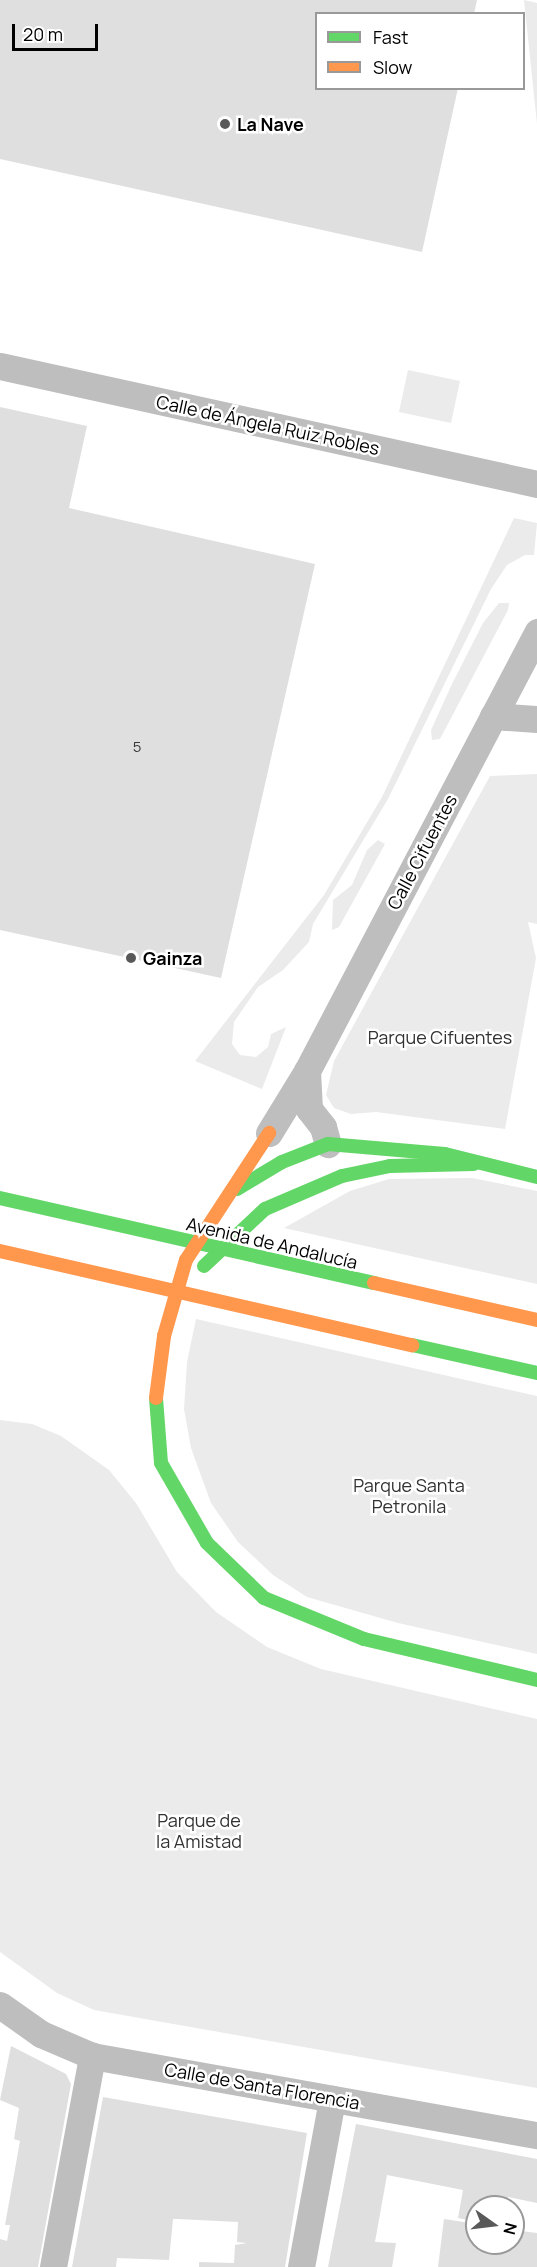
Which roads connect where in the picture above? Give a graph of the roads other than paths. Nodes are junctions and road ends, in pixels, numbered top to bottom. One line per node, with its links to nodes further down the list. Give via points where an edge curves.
1 (0, 366): 2 (street, Calle de Ángela Ruiz Robles)
2 (537, 484)
3 (537, 632): 4 (street, Calle Cifuentes)
4 (493, 716): 5 (street); 6 (street, Calle Cifuentes)
5 (537, 719)
6 (307, 1071): 7 (street, Calle Cifuentes); 8 (street, via 309,1108 323,1127)
7 (269, 1133): 9 (street); 13 (street)
8 (325, 1153): 9 (street); 10 (street, via 445,1154)
9 (282, 1162): 12 (street, via 294,1173); 13 (street)
10 (474, 1164): 11 (street); 12 (street, via 390,1166)
11 (537, 1177)
12 (329, 1181): 17 (street, via 265,1209)
13 (230, 1193): 19 (street, via 186,1260)
14 (264, 1193): 17 (street, via 230,1224)
15 (0, 1198): 18 (street, Avenida de Andalucía)
16 (0, 1251): 20 (street)
17 (204, 1266): 19 (street)
18 (537, 1320)
19 (164, 1336): 21 (street, via 156,1400 161,1463 207,1543 264,1598 364,1639)
20 (537, 1373)
21 (537, 1680)
22 (0, 2005): 23 (street, Calle de Santa Florencia, via 41,2034)
23 (92, 2056): 24 (street, Calle de Santa Florencia); 26 (street)
24 (332, 2099): 25 (street, Calle de Santa Florencia); 27 (street)
25 (537, 2135)
26 (53, 2267)
27 (301, 2267)

